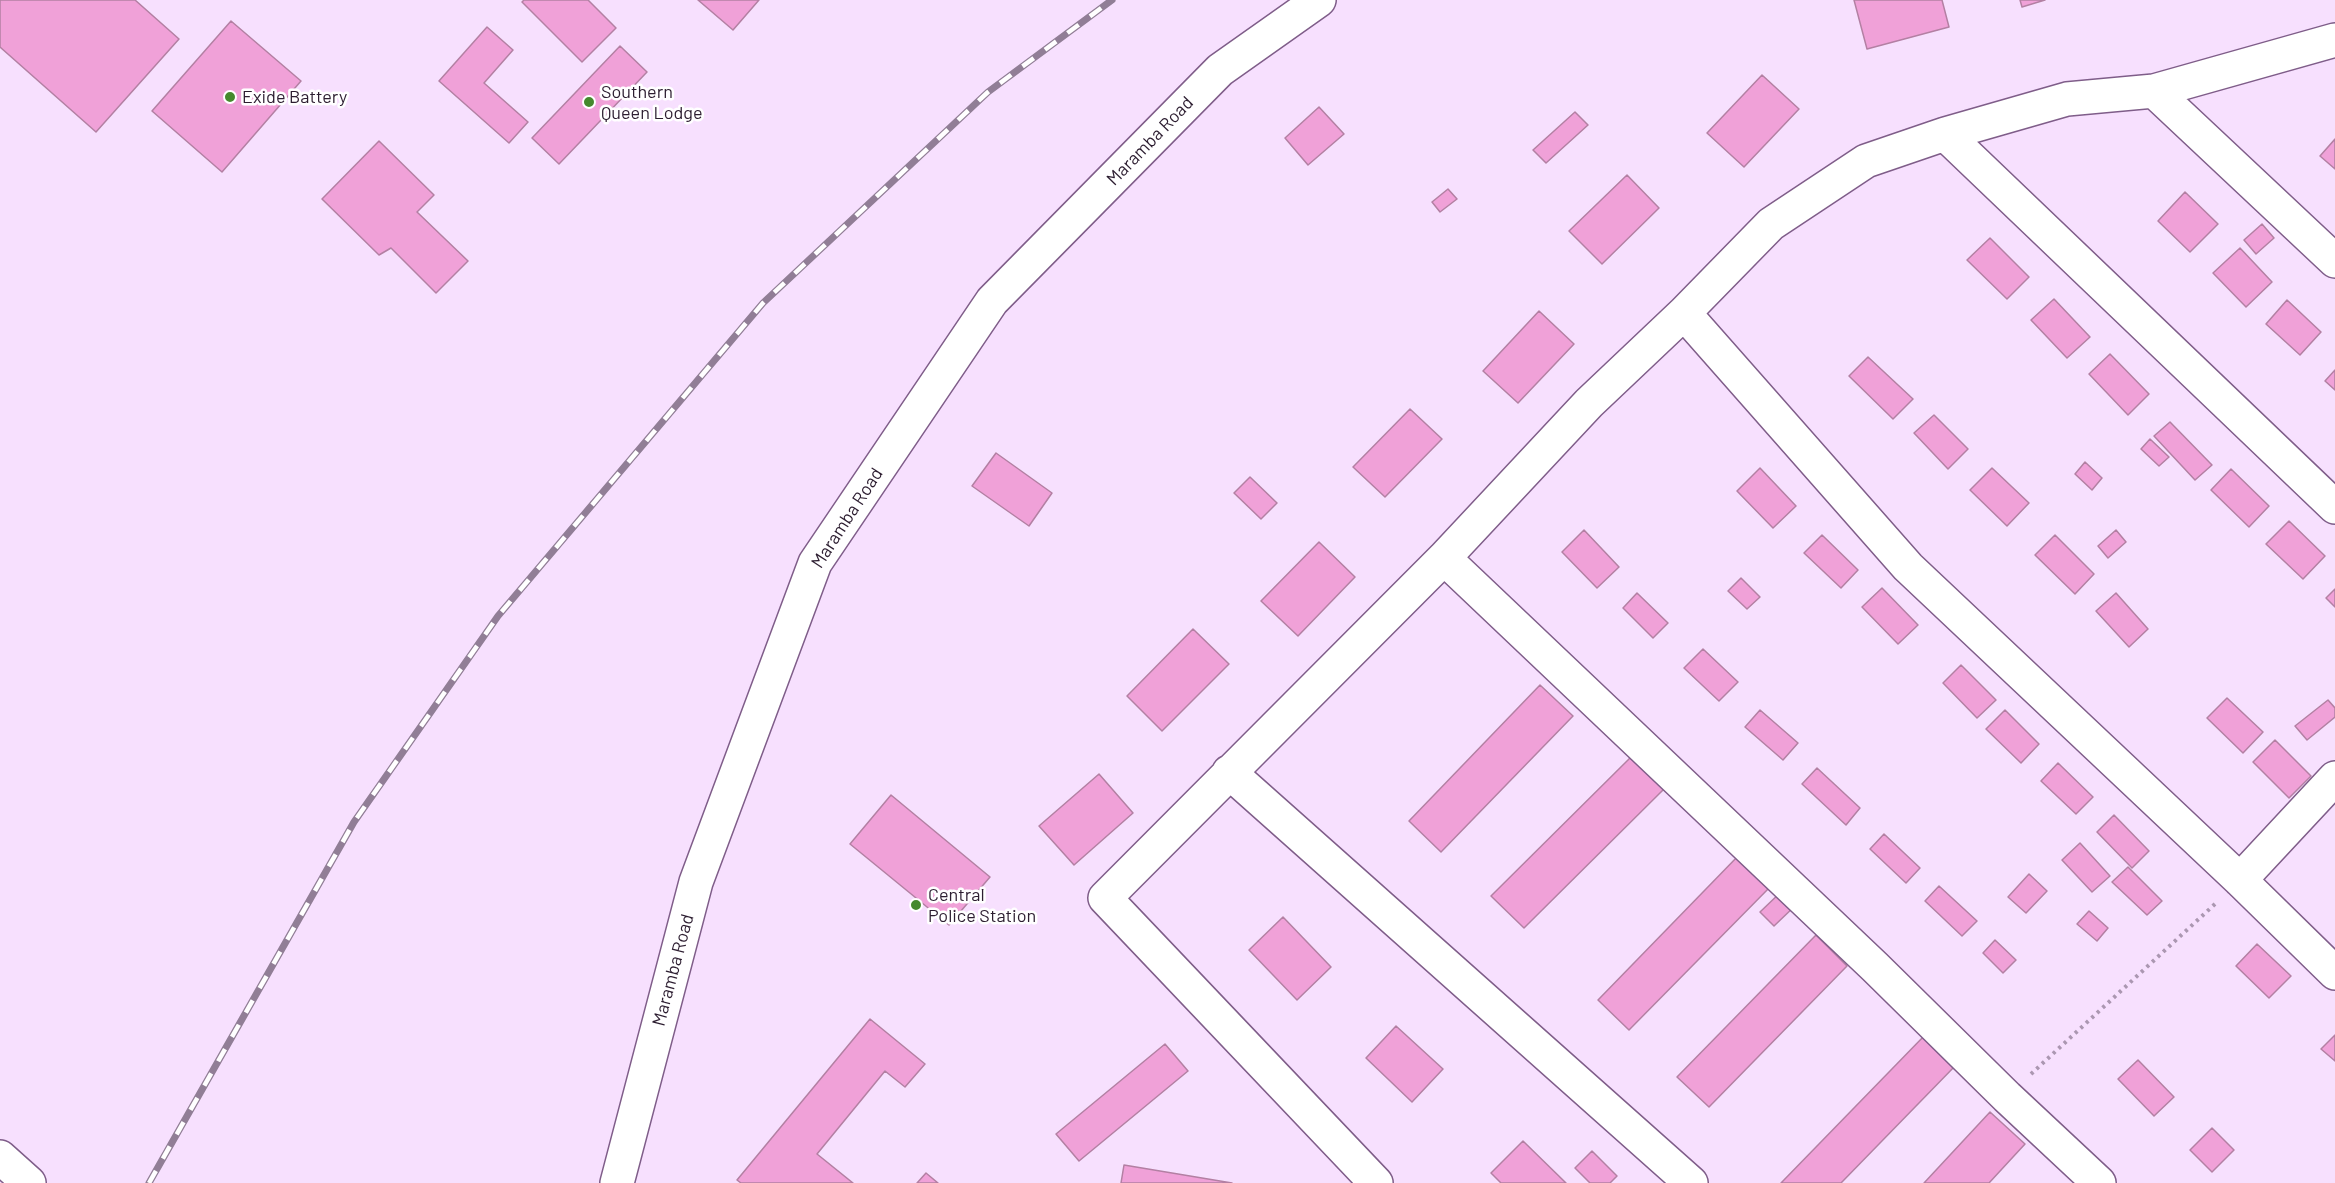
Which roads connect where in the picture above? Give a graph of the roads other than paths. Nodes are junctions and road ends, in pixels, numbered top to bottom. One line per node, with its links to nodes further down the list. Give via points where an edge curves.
1 (1318, 0): 15 (street, Maramba Road, via 1220,70 992,301 815,563 696,882)
2 (2335, 40): 3 (street)
3 (2154, 91): 4 (street, via 2067,99); 5 (street)
4 (1945, 134): 6 (street, via 1866,161 1771,224); 7 (street)
5 (2335, 261)
6 (1684, 313): 8 (street, via 1589,403); 11 (street, via 1908,567)
7 (2335, 507)
8 (1444, 558): 9 (street); 18 (street)
9 (1229, 772): 16 (street, via 1105,898); 17 (street)
10 (2335, 778): 11 (street)
11 (2240, 880): 12 (street)
12 (2335, 974)
13 (0, 1157): 14 (street)
14 (29, 1183)
15 (617, 1183)
16 (1376, 1183)
17 (1691, 1183)
18 (2099, 1183)

